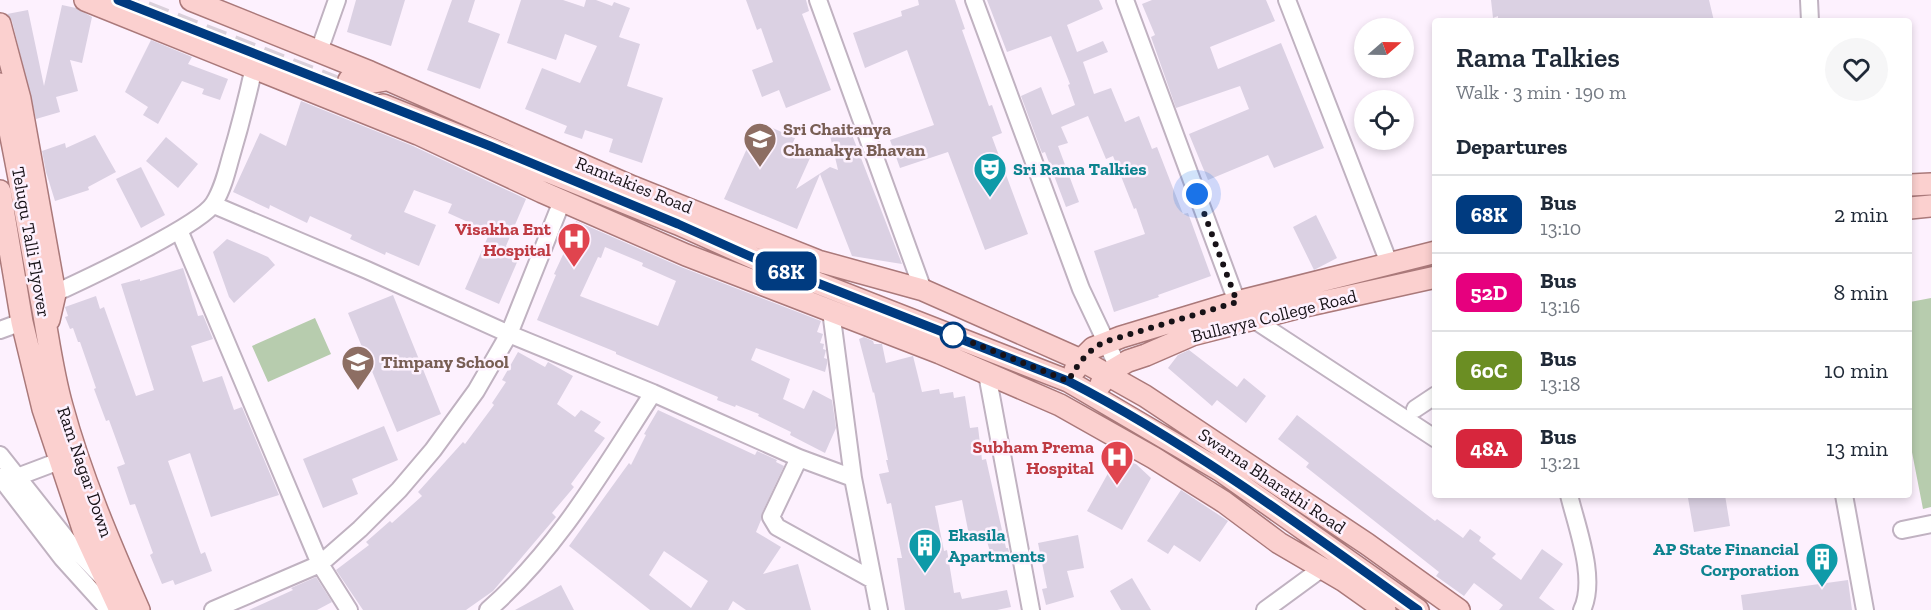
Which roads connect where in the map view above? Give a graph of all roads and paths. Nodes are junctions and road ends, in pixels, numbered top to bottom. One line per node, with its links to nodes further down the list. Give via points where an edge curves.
1 (85, 0): 12 (main road)
2 (191, 0): 11 (main road, Ramtakies Road)
3 (337, 0): 11 (street)
4 (818, 0): 29 (street)
5 (974, 0): 37 (street)
6 (1125, 0): 30 (street)
7 (1287, 0): 25 (street)
8 (1809, 0): 9 (street)
9 (1810, 18)
10 (0, 24): 35 (main road, via 20,99 55,294)
11 (319, 51): 13 (main road, Ramtakies Road)
12 (254, 67): 15 (main road); 20 (street, via 236,141)
13 (389, 80): 15 (main road, via 349,86); 29 (main road, Ramtakies Road, via 633,188 818,261)
14 (0, 84): 35 (main road, Telugu Talli Flyover)
15 (371, 107): 19 (main road); 41 (main road, via 656,214 756,259)
16 (1931, 184): 17 (main road)
17 (1912, 186)
18 (0, 191): 33 (main road, Telugu Talli Flyover)
19 (562, 201): 31 (main road, via 686,255); 36 (street)
20 (214, 205): 23 (street); 36 (street)
21 (1931, 207): 22 (main road)
22 (1912, 208)
23 (179, 230): 28 (street); 56 (street)
24 (1432, 253): 25 (main road, Bullayya College Road)
25 (1389, 263): 30 (main road, Bullayya College Road)
26 (0, 266): 33 (main road, via 5,294)
27 (1432, 278): 32 (main road, Bullayya College Road)
28 (64, 290)
29 (923, 290): 38 (main road, Ramtakies Road)
30 (1237, 302): 37 (main road, Bullayya College Road)
31 (831, 311): 40 (main road); 50 (street)
32 (1253, 319): 39 (main road, Bullayya College Road, via 1192,334); 46 (street)
33 (22, 322): 34 (street); 48 (main road, via 43,409)
34 (0, 330)
35 (47, 330): 48 (main road, Ram Nagar Down)
36 (509, 334): 42 (street); 56 (street, via 476,391 433,450 399,489)
37 (1104, 342): 38 (main road, Bullayya College Road); 39 (street)
38 (1081, 360): 39 (main road, Swarna Bharathi Road); 41 (main road, Bullayya College Road)
39 (1112, 370): 43 (main road); 72 (main road, Swarna Bharathi Road)
40 (987, 374): 57 (main road, via 1060,405 1154,458); 68 (street)
41 (1068, 381): 43 (main road)
42 (653, 393): 49 (street); 61 (street, via 544,553)
43 (1094, 395): 71 (main road, via 1221,471)
44 (1432, 398): 45 (street)
45 (1415, 409)
46 (1432, 436)
47 (0, 455): 51 (street)
48 (68, 458): 51 (street); 59 (main road, via 84,532); 64 (main road, Ram Nagar Down)
49 (799, 458): 50 (street); 58 (street, via 774,507 771,517 777,527)
50 (853, 478): 58 (street)
51 (5, 480): 59 (street); 62 (street, via 62,558)
52 (1570, 498): 60 (street, via 1589,579)
53 (1845, 498): 73 (street)
54 (1931, 524): 55 (street)
55 (1902, 530)
56 (320, 564): 65 (street); 66 (street)
57 (1321, 570): 69 (street); 70 (main road)
58 (873, 580): 67 (street)
59 (107, 582): 63 (main road)
60 (1589, 606)
61 (495, 608)
62 (109, 610)
63 (120, 610)
64 (139, 610)
65 (213, 610)
66 (349, 610)
67 (879, 610)
68 (1031, 610)
69 (1265, 610)
70 (1385, 610)
71 (1418, 610)
72 (1459, 610)
73 (1865, 610)

